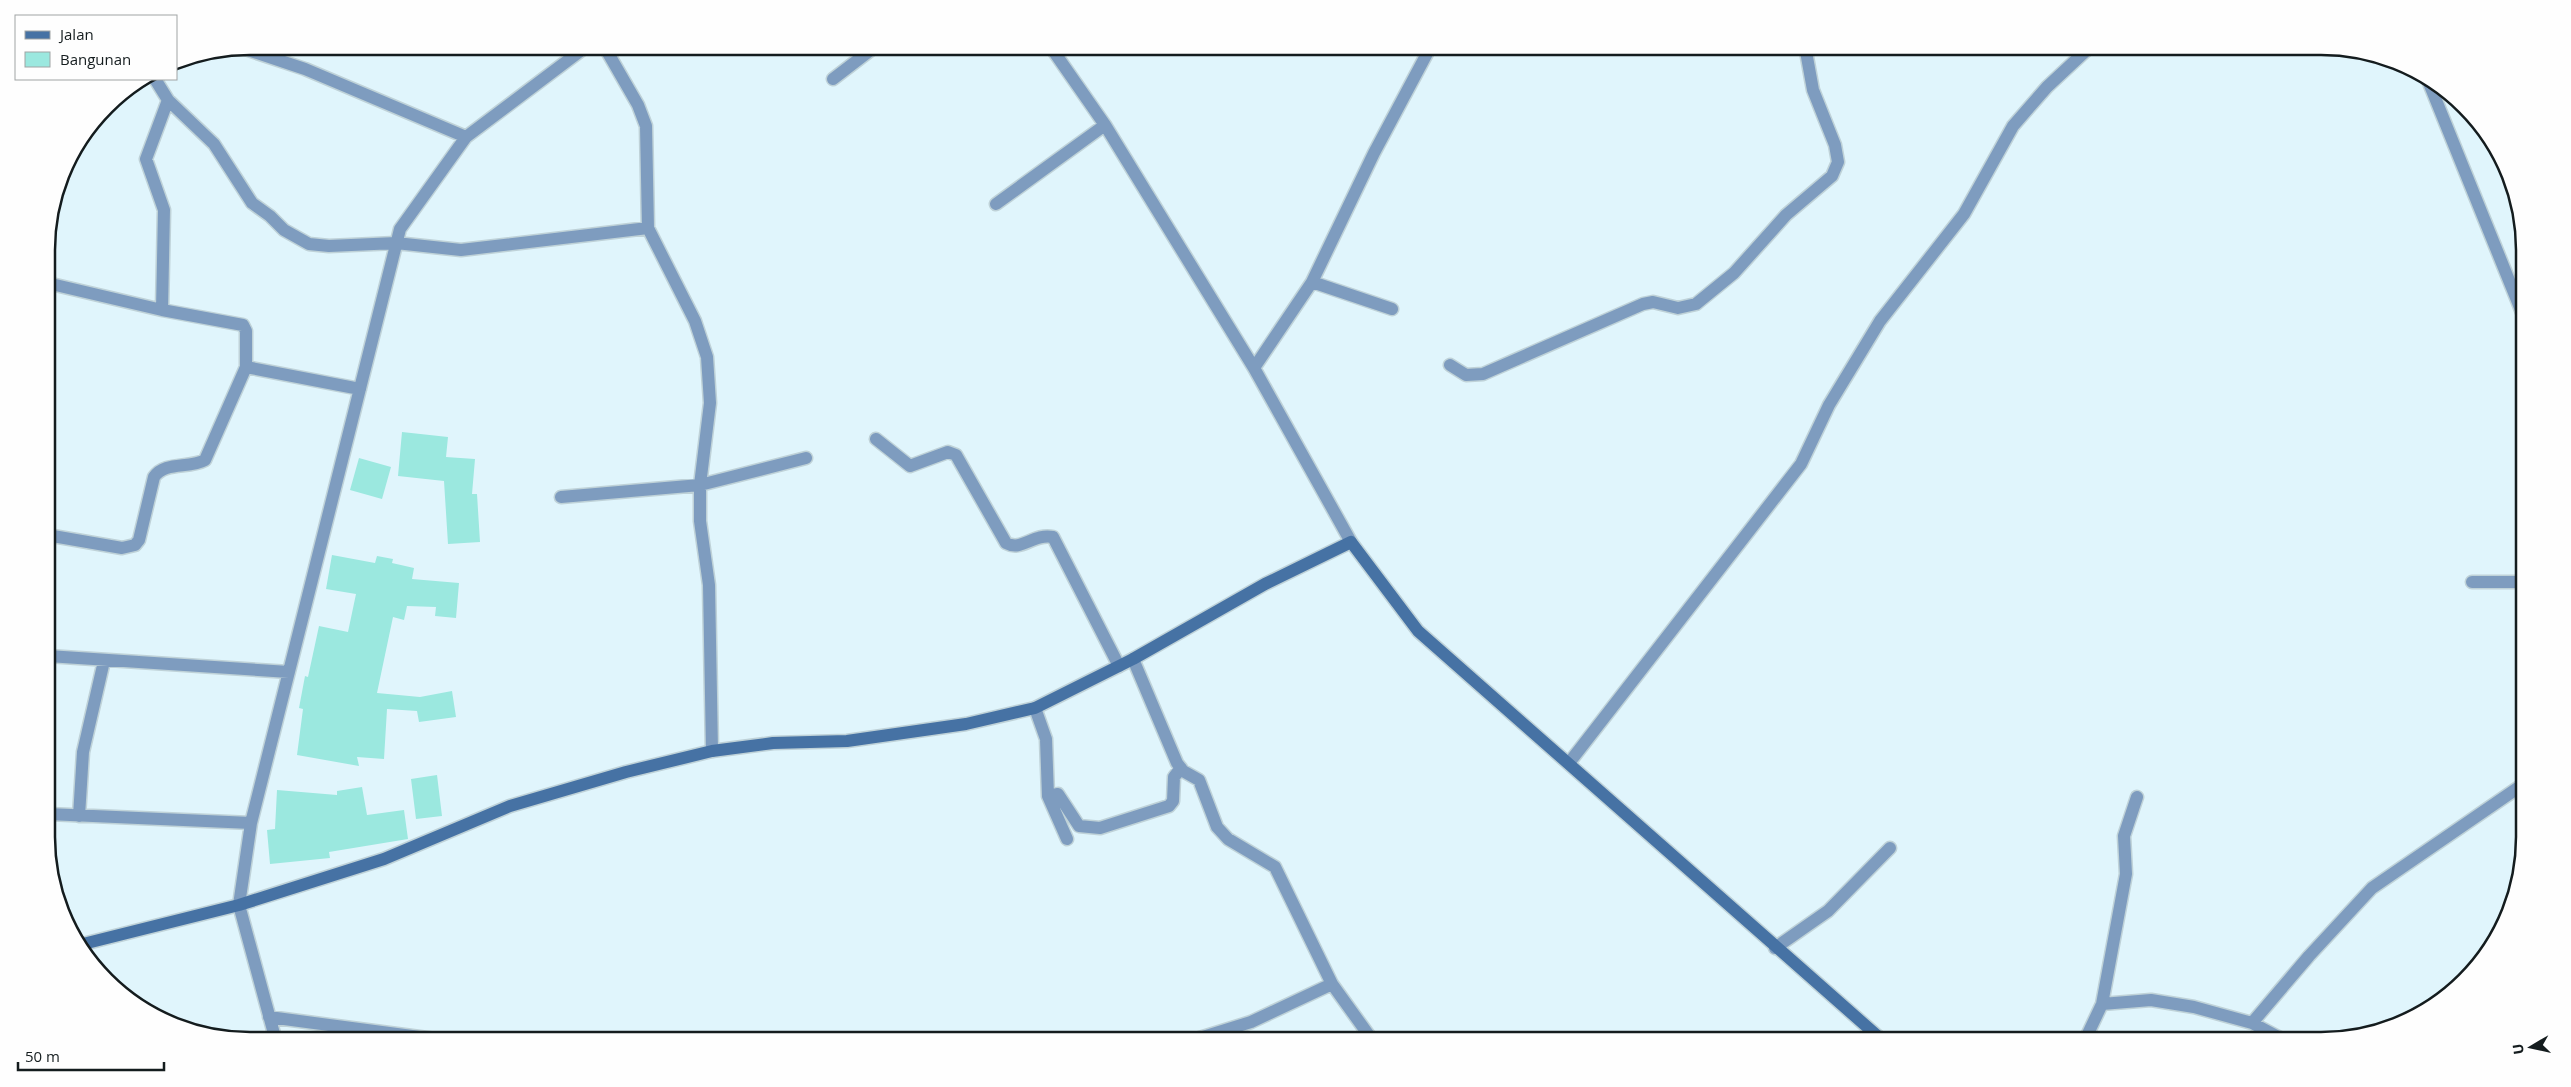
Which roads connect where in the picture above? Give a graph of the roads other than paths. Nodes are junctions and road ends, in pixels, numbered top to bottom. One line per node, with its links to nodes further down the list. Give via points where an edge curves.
1 (263, 55): 14 (street, via 305,69)
2 (575, 55): 14 (street)
3 (609, 55): 16 (street, via 638,105 646,126)
4 (864, 55): 9 (street)
5 (1056, 55): 13 (street)
6 (1426, 55): 18 (street, via 1374,153)
7 (1807, 55): 23 (street, via 1813,90 1835,145 1838,162 1832,176 1786,215 1734,273 1696,304 1678,308 1653,302 1643,304 1483,374 1466,375)
8 (2079, 55): 42 (street, via 2013,126 1964,214 1880,322 1829,405 1801,464)
9 (833, 78)
10 (156, 80): 12 (street)
11 (2432, 90): 20 (street)
12 (168, 100): 17 (street, via 214,144 252,203 284,230 309,244); 22 (street, via 146,159 164,210)
13 (1105, 126): 15 (street); 25 (street)
14 (466, 137): 17 (street, via 400,229)
15 (996, 204)
16 (648, 228): 17 (street, via 462,250); 29 (street, via 695,321 707,357 710,403)
17 (396, 243): 26 (street)
18 (1312, 282): 21 (street); 25 (street)
19 (55, 285): 22 (street)
20 (2516, 297)
21 (1392, 309)
22 (162, 310): 24 (street, via 243,325 246,331)
23 (1450, 365)
24 (246, 367): 26 (street); 31 (street, via 206,460 199,464 165,468 154,477 139,540 135,545 122,548)
25 (1254, 368): 32 (street)
26 (360, 388): 39 (street)
27 (876, 439): 38 (street, via 910,466 948,452 956,455 1006,543 1011,546 1040,536 1053,538)
28 (806, 458): 29 (street)
29 (700, 485): 30 (street); 41 (street, via 700,521 709,585)
30 (561, 497)
31 (55, 536)
32 (1351, 542): 36 (street, via 1265,584); 42 (street, via 1418,631)
33 (2472, 582): 34 (street)
34 (2516, 582)
35 (55, 657): 37 (street)
36 (1133, 659): 38 (street); 43 (street)
37 (104, 661): 39 (street); 48 (street, via 83,752)
38 (1119, 666): 40 (street)
39 (289, 672): 49 (street)
40 (1035, 708): 41 (street, via 966,724 847,741 773,744); 45 (street, via 1046,739)
41 (712, 752): 52 (street, via 626,772 510,806 384,859)
42 (1569, 763): 54 (street)
43 (1181, 768): 45 (street, via 1174,777 1173,801 1169,806 1100,828 1079,826 1058,794); 55 (street, via 1199,780 1217,827 1228,839 1275,867)
44 (2516, 789): 58 (street, via 2372,888)
45 (1048, 796): 50 (street)
46 (2137, 797): 56 (street, via 2124,836 2126,874)
47 (55, 814): 48 (street)
48 (79, 816): 49 (street)
49 (252, 824): 52 (street)
50 (1067, 838)
51 (1890, 848): 54 (street, via 1828,911)
52 (239, 905): 53 (street); 57 (street)
53 (87, 943)
54 (1775, 948): 63 (street)
55 (1332, 984): 61 (street, via 1252,1022); 62 (street)
56 (2102, 1004): 58 (street, via 2151,1000); 64 (street)
57 (269, 1017): 59 (street); 60 (street)
58 (2252, 1022): 65 (street)
59 (273, 1032)
60 (382, 1032)
61 (1218, 1032)
62 (1367, 1032)
63 (1873, 1032)
64 (2089, 1032)
65 (2270, 1032)

